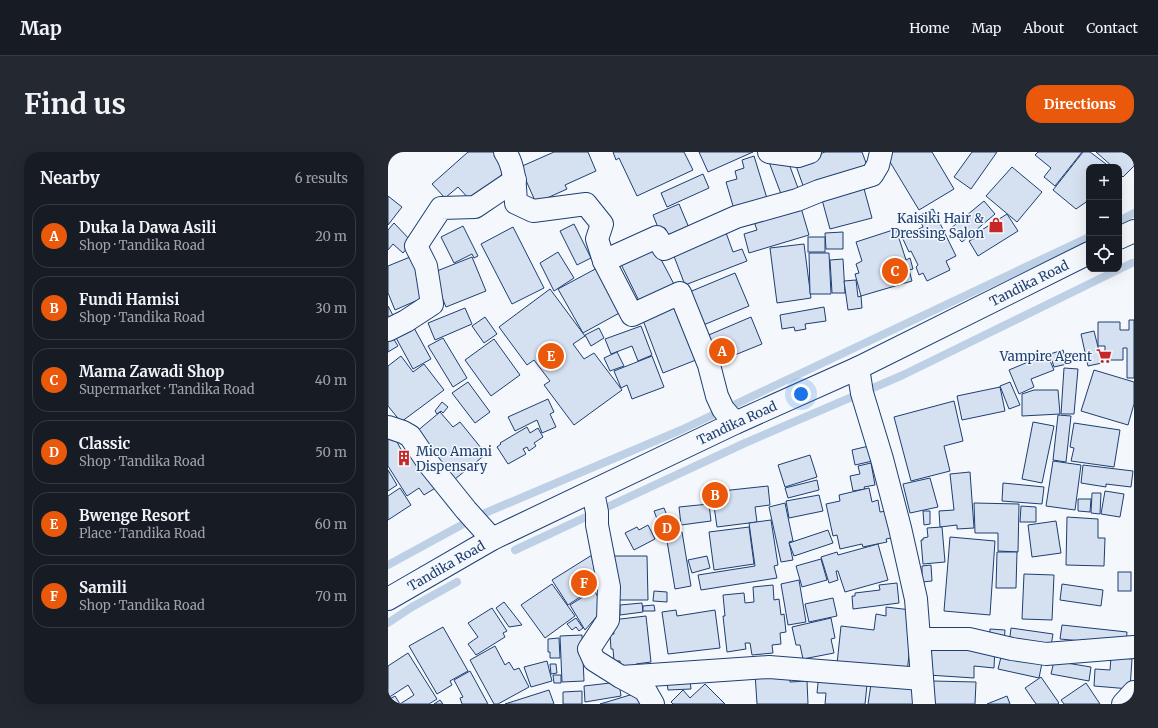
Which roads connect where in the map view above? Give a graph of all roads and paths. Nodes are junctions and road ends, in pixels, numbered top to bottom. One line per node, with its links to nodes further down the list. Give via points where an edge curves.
1 (505, 152): 5 (street)
2 (769, 152): 3 (street, via 798,156)
3 (810, 152)
4 (876, 156): 9 (street, via 872,175 798,200 736,217 664,249 657,237)
5 (515, 180): 9 (street, via 516,203 533,211 586,204 602,224 597,239); 10 (street, via 475,207 441,208 416,246 426,266 432,304)
6 (1134, 231): 7 (street)
7 (1122, 237)
8 (1086, 254): 11 (street, Tandika Road)
9 (604, 261): 12 (street, via 632,315 680,293 708,365 716,396)
10 (388, 330)
11 (858, 368): 12 (street, Tandika Road); 17 (street, via 862,393 900,528 916,599)
12 (735, 423): 14 (street, Tandika Road)
13 (388, 427): 15 (street, via 410,436 429,464)
14 (593, 492): 15 (street, Tandika Road); 19 (street, via 609,587 608,620 589,649 594,660)
15 (492, 539): 16 (street, Tandika Road)
16 (388, 599)
17 (920, 639): 18 (street, via 969,639 1046,654); 20 (street)
18 (1134, 647)
19 (621, 677): 20 (street, via 769,667); 22 (street, via 645,690)
20 (922, 679): 23 (street)
21 (1134, 692): 24 (street)
22 (653, 704)
23 (924, 704)
24 (1123, 704)

